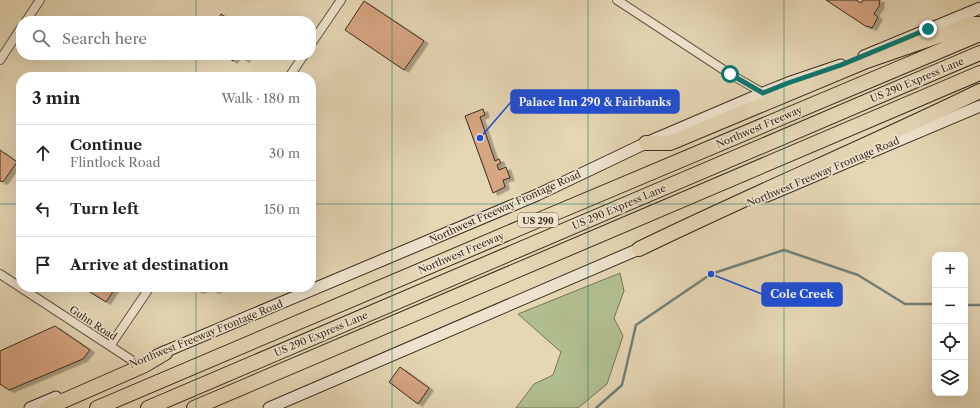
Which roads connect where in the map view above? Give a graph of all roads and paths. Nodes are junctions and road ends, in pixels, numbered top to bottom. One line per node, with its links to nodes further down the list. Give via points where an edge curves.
1 (40, 0): 5 (street)
2 (340, 0): 9 (street)
3 (617, 0): 16 (street)
4 (980, 8): 16 (main road, Northwest Freeway Frontage Road, via 841,65)
5 (29, 16)
6 (980, 24): 18 (highway, via 970,24 864,62 670,143)
7 (980, 34): 31 (highway, Northwest Freeway / US 290)
8 (16, 36): 11 (street)
9 (316, 36)
10 (980, 53): 32 (highway, US 290 Express Lane)
11 (0, 60)
12 (301, 60): 13 (street)
13 (292, 72)
14 (980, 73): 33 (highway)
15 (980, 91): 19 (highway)
16 (763, 93): 18 (main road, Northwest Freeway Frontage Road)
17 (980, 106): 19 (main road, Northwest Freeway Frontage Road)
18 (646, 143): 22 (main road, Northwest Freeway Frontage Road, via 537,195)
19 (639, 249): 34 (main road, Northwest Freeway Frontage Road)
20 (0, 274): 21 (street, Guhn Road)
21 (16, 284)
22 (316, 289)
23 (28, 292): 26 (street, Guhn Road)
24 (147, 292): 26 (street)
25 (309, 292): 27 (main road, Northwest Freeway Frontage Road)
26 (110, 346): 28 (street, Guhn Road)
27 (165, 353): 28 (main road, Northwest Freeway Frontage Road); 30 (highway, via 146,365)
28 (136, 363): 29 (main road, Northwest Freeway Frontage Road)
29 (30, 408)
30 (47, 408)
31 (97, 408)
32 (148, 408)
33 (194, 408)
34 (269, 408)

